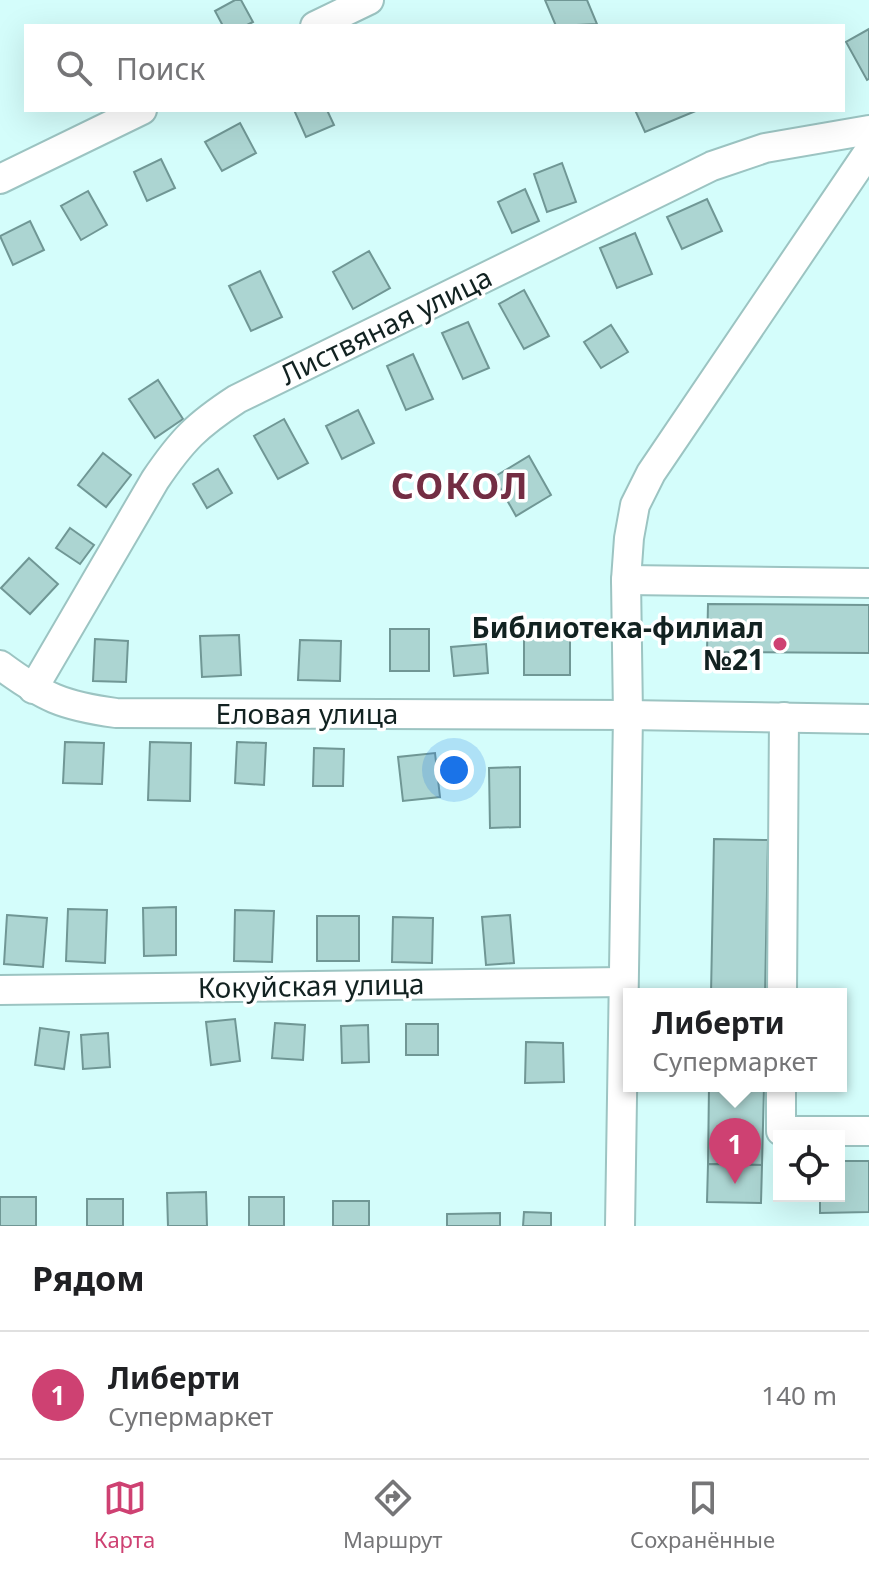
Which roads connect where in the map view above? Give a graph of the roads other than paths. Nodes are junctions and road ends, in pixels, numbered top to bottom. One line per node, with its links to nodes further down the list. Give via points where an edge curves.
1 (369, 0): 2 (street)
2 (319, 24)
3 (138, 112): 6 (street)
4 (869, 130): 10 (street, Листвяная улица, via 765,148 712,166 237,399 201,422 155,480)
5 (869, 151): 7 (street, via 651,473 635,505)
6 (0, 179)
7 (626, 580): 8 (street); 11 (street)
8 (869, 583)
9 (0, 665): 10 (street, Еловая улица)
10 (33, 689): 11 (street, Еловая улица, via 75,708 116,713)
11 (628, 715): 12 (street, Еловая улица); 14 (street)
12 (784, 717): 13 (street, Еловая улица); 15 (street)
13 (869, 719)
14 (623, 982): 16 (street, Кокуйская улица); 19 (street)
15 (782, 988)
16 (0, 990)
17 (781, 1092): 18 (street, via 781,1131)
18 (869, 1131)
19 (620, 1226)

